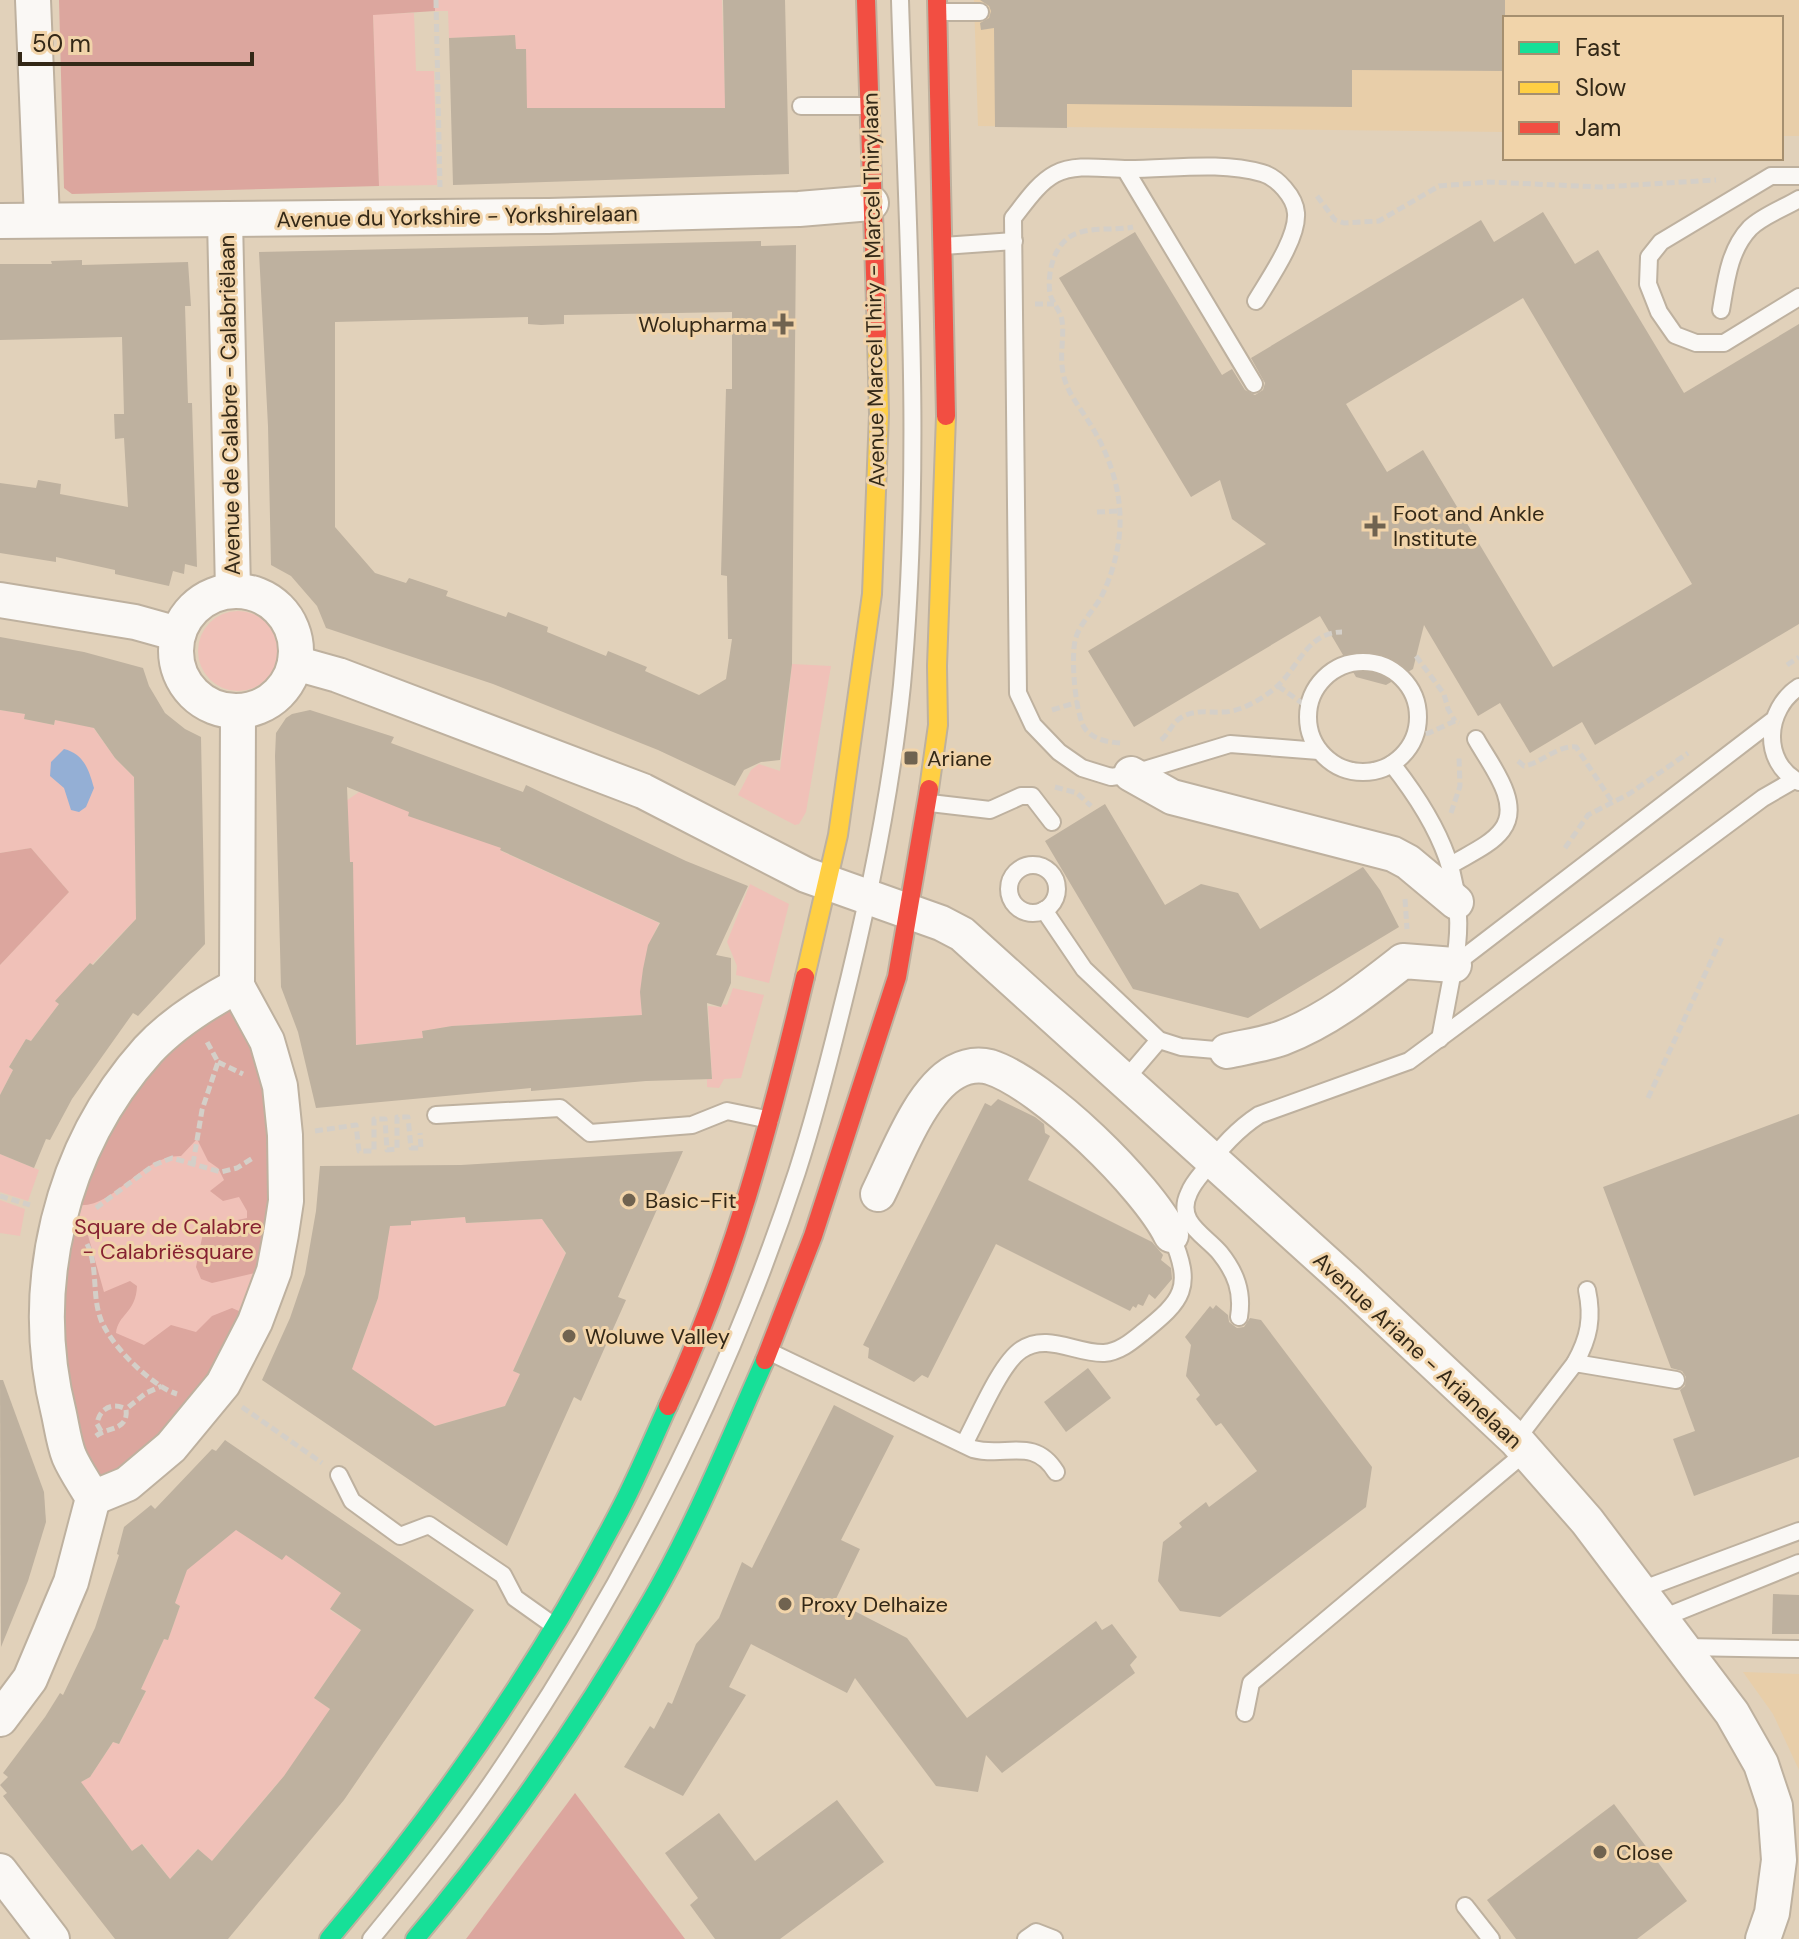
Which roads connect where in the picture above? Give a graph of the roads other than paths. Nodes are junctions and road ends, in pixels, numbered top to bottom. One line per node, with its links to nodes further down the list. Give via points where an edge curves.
1 (33, 0): 12 (street)
2 (866, 0): 7 (main road, Avenue Marcel Thiry - Marcel Thirylaan)
3 (900, 0): 37 (lane, Avenue Marcel Thiry - Marcel Thirylaan, via 913,418 908,602 901,690)
4 (938, 6): 5 (lane); 16 (main road)
5 (980, 12)
6 (801, 106): 7 (lane)
7 (869, 106): 11 (main road, Avenue Marcel Thiry - Marcel Thirylaan)
8 (1125, 169): 15 (lane, via 1056,173 1013,218); 18 (lane, via 1228,167 1266,173 1288,192 1296,211 1294,231); 20 (lane)
9 (1799, 176): 17 (lane, via 1771,176 1661,242 1649,257 1648,284 1675,335 1696,343 1724,343)
10 (1799, 199): 19 (lane, via 1751,227 1727,269)
11 (871, 203): 13 (street, Avenue du Yorkshire - Yorkshirelaan, via 799,209); 36 (main road, Avenue Marcel Thiry - Marcel Thirylaan, via 879,414 872,594 838,835)
12 (42, 219): 13 (street, Avenue du Yorkshire - Yorkshirelaan); 14 (street, Avenue du Yorkshire - Yorkshirelaan)
13 (225, 219): 21 (street, Avenue de Calabre - Calabriëlaan)
14 (0, 221)
15 (1014, 241): 16 (lane); 30 (lane, via 1018,693 1033,725 1082,768 1111,777)
16 (941, 246): 33 (main road, via 947,440 938,725)
17 (1799, 297)
18 (1256, 301)
19 (1721, 310)
20 (1254, 384)
21 (233, 591): 23 (street, via 199,604); 24 (street, via 259,596 282,612 296,645)
22 (0, 600): 23 (street)
23 (178, 634): 26 (street, via 176,653 188,688 202,701)
24 (295, 663): 26 (street, via 290,678 269,702); 36 (street, Avenue Ariane - Arianelaan, via 643,791)
25 (1799, 687): 27 (lane)
26 (238, 712): 42 (street)
27 (1772, 721): 32 (lane, via 1774,754); 41 (lane)
28 (1469, 737): 35 (lane, via 1507,795 1509,813 1503,829)
29 (1319, 751): 30 (lane, via 1230,744); 31 (lane, via 1353,771 1377,771); 31 (lane, via 1311,736 1309,708 1316,689 1341,667 1373,663 1395,673 1417,707 1414,736)
30 (1127, 759): 35 (street, via 1172,797)
31 (1392, 764): 35 (lane, via 1438,834)
32 (1796, 781): 43 (lane, via 1763,798)
33 (927, 802): 34 (lane, via 990,810 1032,796); 40 (main road)
34 (1052, 822)
35 (1435, 868): 38 (street)
36 (826, 882): 37 (street, Avenue Ariane - Arianelaan); 48 (main road, Avenue Marcel Thiry - Marcel Thirylaan)
37 (867, 897): 40 (street, Avenue Ariane - Arianelaan); 75 (lane, Avenue Marcel Thiry - Marcel Thirylaan, via 797,1173 701,1416 605,1603 550,1695 491,1783)
38 (1456, 902): 41 (lane, via 1460,936)
39 (1044, 910): 44 (lane, via 1084,969)
40 (909, 912): 46 (street, Avenue Ariane - Arianelaan, via 962,934); 54 (main road, via 897,977 850,1126)
41 (1454, 965): 43 (lane); 45 (street, via 1406,961 1317,1021 1281,1038)
42 (237, 986): 61 (street, via 200,1006 123,1082 83,1150 60,1214 48,1273 51,1385 69,1455); 61 (street, via 267,1041 280,1086 286,1201 274,1271 223,1384 171,1447 127,1484)
43 (1440, 1039): 49 (lane, via 1409,1061 1259,1115 1237,1129)
44 (1159, 1040): 45 (lane); 46 (lane)
45 (1227, 1051)
46 (1124, 1081): 49 (street, Avenue Ariane - Arianelaan)
47 (436, 1115): 48 (lane, via 560,1108 590,1133 692,1125 727,1111)
48 (771, 1120): 66 (main road, Avenue Marcel Thiry - Marcel Thirylaan, via 733,1245 673,1396 622,1506)
49 (1212, 1160): 53 (lane, via 1188,1193 1186,1212 1192,1227 1234,1274); 58 (street, Avenue Ariane - Arianelaan)
50 (878, 1194): 51 (street, via 937,1086 952,1073 979,1065 1005,1074 1064,1116 1144,1193)
51 (1171, 1235): 57 (lane, via 1183,1281 1170,1310 1117,1350 1092,1352 1050,1343 1019,1351)
52 (1587, 1290): 55 (lane, via 1591,1323)
53 (1239, 1317)
54 (768, 1352): 57 (lane); 76 (main road, via 652,1599 562,1745 470,1874)
55 (1575, 1363): 56 (lane); 58 (lane)
56 (1676, 1380)
57 (964, 1444): 59 (lane, via 985,1452 1012,1449 1038,1454)
58 (1521, 1445): 64 (street, Avenue Ariane - Arianelaan); 69 (lane, via 1251,1683)
59 (1056, 1472)
60 (339, 1475): 66 (lane, via 352,1501 400,1536 429,1525 503,1575 515,1598)
61 (93, 1498): 70 (street, via 71,1582 30,1679)
62 (1799, 1531): 64 (lane)
63 (1799, 1563): 65 (lane)
64 (1638, 1591): 65 (street, Avenue Ariane - Arianelaan)
65 (1659, 1619): 67 (street, Avenue Ariane - Arianelaan)
66 (554, 1626): 74 (main road, Avenue Marcel Thiry - Marcel Thirylaan, via 489,1731 393,1864)
67 (1680, 1647): 68 (lane); 80 (street, Avenue Ariane - Arianelaan, via 1732,1713 1761,1764 1775,1806 1779,1860)
68 (1799, 1649)
69 (1245, 1713)
70 (0, 1719)
71 (0, 1871): 73 (street)
72 (1465, 1906): 79 (lane)
73 (52, 1939)
74 (329, 1939)
75 (371, 1939)
76 (415, 1939)
77 (1026, 1939): 78 (lane, via 1036,1932)
78 (1054, 1939)
79 (1491, 1939)
80 (1763, 1939)

